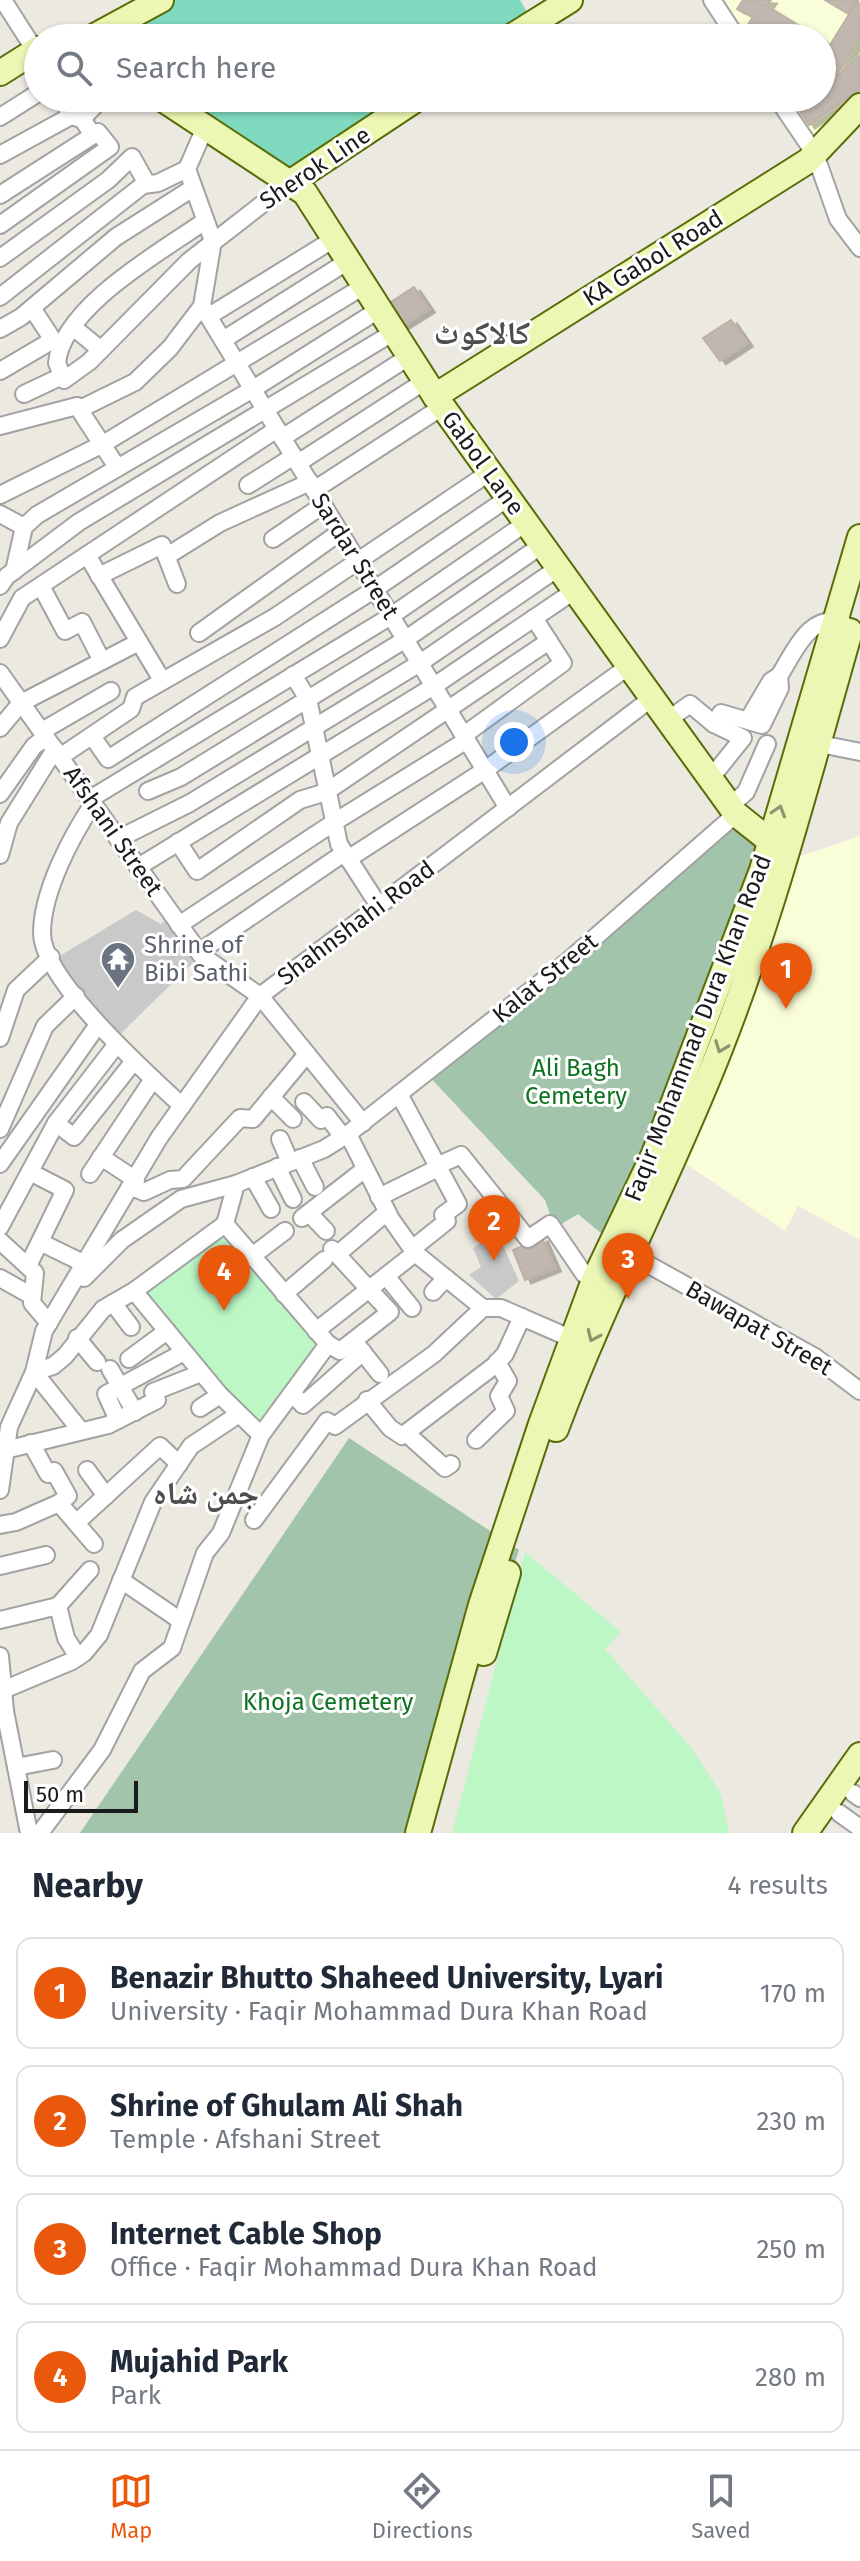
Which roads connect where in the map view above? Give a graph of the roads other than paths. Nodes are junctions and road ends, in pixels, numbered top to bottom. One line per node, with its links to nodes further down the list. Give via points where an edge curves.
1 (3, 0): 8 (street)
2 (161, 0): 5 (main road)
3 (570, 0): 6 (main road)
4 (712, 0): 7 (street)
5 (117, 24)
6 (531, 24)
7 (728, 24)
8 (24, 32)
9 (24, 59): 10 (main road)
10 (0, 73)
11 (24, 102): 18 (street)
12 (860, 106): 23 (main road, KA Gabol Road)
13 (72, 112): 19 (street)
14 (84, 112): 19 (street)
15 (180, 112): 20 (main road, Gabol Lane)
16 (397, 112): 28 (main road, Sherok Line)
17 (786, 112): 23 (street)
18 (0, 117)
19 (77, 118): 21 (street); 24 (street)
20 (204, 130): 25 (street); 28 (main road, Gabol Lane)
21 (93, 135): 22 (street, via 98,132 110,147); 30 (street)
22 (103, 153): 26 (street); 32 (street)
23 (815, 154): 35 (street, via 838,219); 54 (main road, KA Gabol Road)
24 (0, 155)
25 (187, 169): 27 (street); 29 (street)
26 (117, 172): 27 (street, via 132,157); 36 (street)
27 (147, 184): 39 (street)
28 (288, 184): 33 (main road, Gabol Lane, via 305,193); 34 (street, Sherok Line)
29 (193, 188): 31 (street); 40 (street, via 116,237)
30 (0, 195)
31 (205, 221): 34 (street); 43 (street, via 110,287)
32 (0, 225)
33 (334, 239): 37 (main road, Gabol Lane); 42 (street)
34 (213, 241): 42 (street); 47 (street, Sherok Line)
35 (860, 248)
36 (0, 258)
37 (348, 261): 38 (main road, Gabol Lane); 46 (street)
38 (364, 286): 41 (main road, Gabol Lane); 49 (street)
39 (0, 297)
40 (32, 308): 44 (street); 50 (street, via 53,340)
41 (380, 309): 45 (main road, Gabol Lane); 52 (street)
42 (205, 311): 46 (street, Sardar Street); 55 (street, via 135,382)
43 (73, 327): 47 (street); 51 (street, via 58,354)
44 (0, 329)
45 (394, 332): 48 (main road, Gabol Lane); 56 (street)
46 (223, 340): 49 (street, Sardar Street)
47 (101, 350): 51 (street, Sherok Line, via 64,380)
48 (410, 356): 54 (main road, Gabol Lane); 58 (street)
49 (238, 365): 52 (street, Sardar Street); 59 (street)
50 (0, 371)
51 (62, 376): 53 (street, Sherok Line)
52 (253, 389): 56 (street, Sardar Street); 61 (street)
53 (24, 394)
54 (434, 395): 60 (street); 62 (main road, Gabol Lane); 64 (street)
55 (82, 408): 57 (street, via 62,408); 59 (street)
56 (265, 409): 58 (street, Sardar Street); 79 (street, via 79,522)
57 (0, 426)
58 (280, 433): 60 (street, Sardar Street); 75 (street)
59 (103, 444): 61 (street); 65 (street)
60 (296, 460): 63 (street); 64 (street, Sardar Street)
61 (117, 467): 70 (street)
62 (490, 472): 66 (main road, Gabol Lane); 77 (street)
63 (248, 485)
64 (312, 486): 67 (street, Sardar Street); 76 (street, via 220,523)
65 (0, 495)
66 (508, 498): 69 (main road, Gabol Lane); 84 (street)
67 (323, 505): 71 (street, Sardar Street); 73 (street)
68 (0, 514): 70 (street)
69 (526, 523): 74 (main road, Gabol Lane); 87 (street)
70 (24, 527): 79 (street)
71 (340, 532): 77 (street, Sardar Street); 90 (street)
72 (860, 537): 89 (main road, Faqir Mohammad Dura Khan Road)
73 (273, 539)
74 (542, 545): 78 (main road, Gabol Lane); 92 (street)
75 (87, 555): 80 (street); 83 (street)
76 (167, 556): 80 (street, via 162,545); 81 (street)
77 (358, 561): 84 (street, Sardar Street); 99 (street, via 275,617)
78 (558, 568): 85 (main road, Gabol Lane); 96 (street)
79 (14, 571): 82 (street)
80 (99, 576): 94 (street)
81 (177, 584)
82 (0, 586)
83 (41, 586): 91 (street, via 22,598); 95 (street, via 65,631 82,622)
84 (375, 589): 87 (street, Sardar Street); 111 (street, via 108,759)
85 (574, 591): 88 (street); 97 (main road, Gabol Lane)
86 (860, 598): 89 (main road, Faqir Mohammad Dura Khan Road)
87 (391, 616): 92 (street, Sardar Street); 98 (street)
88 (534, 618): 93 (street); 101 (street)
89 (844, 624): 108 (street, via 812,626 779,676 780,688 762,725 721,713); 113 (main road, Faqir Mohammad Dura Khan Road)
90 (199, 633)
91 (0, 639)
92 (406, 639): 96 (street, Sardar Street); 104 (street)
93 (549, 641): 106 (street); 112 (street, via 563,663)
94 (139, 642): 95 (street); 99 (street)
95 (102, 661): 105 (street)
96 (420, 663): 101 (street, Sardar Street); 109 (street)
97 (629, 666): 103 (main road, Gabol Lane); 118 (street)
98 (293, 675): 104 (street); 124 (street)
99 (162, 680): 111 (street)
100 (2, 681): 105 (street, Afshani Street)
101 (434, 686): 106 (street, Sardar Street); 117 (street)
102 (111, 691): 114 (street)
103 (652, 698): 107 (main road, Gabol Lane); 125 (street, Shahnshahi Road)
104 (308, 699): 109 (street); 120 (street, via 181,777)
105 (21, 703): 110 (street); 114 (street, Afshani Street)
106 (449, 711): 112 (street, Sardar Street); 121 (street)
107 (668, 720): 108 (street, via 690,704); 119 (main road, Gabol Lane)
108 (714, 724): 119 (street, via 743,738)
109 (314, 727): 117 (street); 129 (street, via 190,803)
110 (0, 728)
111 (92, 736): 114 (street)
112 (465, 738): 118 (street, Sardar Street); 128 (street)
113 (809, 741): 116 (street); 131 (main road, Faqir Mohammad Dura Khan Road)
114 (51, 744): 122 (street, via 34,746); 124 (street, Afshani Street); 132 (street, via 9,823)
115 (767, 744): 126 (street, Kalat Street)
116 (860, 752)
117 (319, 754): 121 (street); 123 (street)
118 (485, 770): 125 (street, Sardar Street); 133 (street)
119 (710, 779): 126 (main road, Gabol Lane)
120 (148, 791)
121 (326, 792): 127 (street, via 300,800); 128 (street)
122 (0, 794)
123 (255, 794): 127 (street); 130 (street)
124 (92, 801): 129 (street, Afshani Street); 138 (street, via 71,836 45,911 42,936)
125 (508, 808): 135 (street, Shahnshahi Road)
126 (733, 810): 131 (main road, Gabol Lane); 147 (street, Kalat Street, via 568,961)
127 (272, 819): 130 (street, via 197,871)
128 (333, 823): 133 (street); 136 (street)
129 (118, 839): 134 (street, Afshani Street)
130 (178, 842): 134 (street)
131 (777, 848): 177 (main road, Faqir Mohammad Dura Khan Road, via 721,1011 654,1154)
132 (0, 855)
133 (346, 856): 135 (street); 137 (street)
134 (138, 867): 136 (street, Afshani Street)
135 (379, 906): 140 (street, Shahnshahi Road)
136 (179, 925): 137 (street, Afshani Street)
137 (199, 952): 140 (street, Afshani Street)
138 (51, 957): 139 (street); 142 (street, via 16,990)
139 (76, 996): 141 (street); 154 (street, via 45,1026)
140 (260, 996): 144 (street, Afshani Street); 150 (street, Shahnshahi Road)
141 (97, 1026): 143 (street); 158 (street)
142 (0, 1038)
143 (117, 1044): 145 (street); 152 (street)
144 (307, 1054): 148 (street); 153 (street, Afshani Street)
145 (134, 1061): 146 (street); 152 (street, via 74,1137)
146 (153, 1079): 150 (street); 157 (street)
147 (399, 1094): 153 (street, Kalat Street); 160 (street)
148 (271, 1097): 151 (street); 165 (street, via 253,1119 240,1118 183,1179 144,1192)
149 (304, 1102): 155 (street)
150 (182, 1106): 165 (street, Shahnshahi Road)
151 (293, 1119)
152 (56, 1123): 162 (street)
153 (363, 1123): 155 (street, Kalat Street)
154 (0, 1129)
155 (346, 1136): 159 (street, Kalat Street); 161 (street)
156 (280, 1139): 159 (street)
157 (101, 1157): 163 (street); 165 (street)
158 (1, 1161)
159 (289, 1163): 164 (street, Kalat Street); 167 (street); 168 (street)
160 (440, 1166): 169 (street); 178 (street, via 458,1204); 186 (street, via 461,1155 528,1239 550,1224 584,1274)
161 (365, 1169): 169 (street); 174 (street, via 306,1216)
162 (30, 1172): 172 (street); 176 (street, via 65,1190)
163 (90, 1174)
164 (253, 1177): 166 (street, Kalat Street); 170 (street)
165 (134, 1183): 181 (street, Shahnshahi Road)
166 (236, 1184): 171 (street); 192 (street, Kalat Street, via 181,1199 122,1240)
167 (315, 1187)
168 (293, 1199)
169 (383, 1204): 178 (street); 179 (street)
170 (271, 1209)
171 (225, 1224): 180 (street); 188 (street)
172 (0, 1227)
173 (285, 1231): 180 (street)
174 (326, 1231)
175 (0, 1241): 182 (street)
176 (40, 1242): 181 (street); 182 (street)
177 (622, 1250): 186 (main road, Faqir Mohammad Dura Khan Road); 211 (street, Bawapat Street, via 815,1357); 254 (main road, Faqir Mohammad Dura Khan Road, one-way to 254, via 520,1531)
178 (414, 1251): 183 (street); 185 (street)
179 (332, 1254): 187 (street); 190 (street)
180 (252, 1256): 190 (street)
181 (85, 1264): 192 (street, Shahnshahi Road)
182 (28, 1266): 191 (street, via 36,1278)
183 (386, 1276): 187 (street); 194 (street)
184 (0, 1278): 191 (street)
185 (446, 1278): 189 (street); 195 (street)
186 (594, 1280): 202 (main road, Faqir Mohammad Dura Khan Road)
187 (369, 1290): 201 (street); 203 (street, via 390,1312)
188 (134, 1291): 193 (street); 199 (street)
189 (433, 1292)
190 (284, 1294): 201 (street)
191 (32, 1296): 197 (street, via 34,1309)
192 (63, 1300): 197 (street)
193 (113, 1303): 198 (street); 200 (street)
194 (412, 1308)
195 (483, 1308): 196 (street, via 501,1308); 214 (street, via 434,1354)
196 (522, 1317): 202 (street); 206 (street)
197 (49, 1323): 207 (street)
198 (131, 1327)
199 (167, 1331): 204 (street); 205 (street)
200 (77, 1338): 207 (street, via 53,1366); 210 (street)
201 (322, 1338): 203 (street, via 340,1351); 212 (street)
202 (570, 1338): 253 (main road, Faqir Mohammad Dura Khan Road, via 481,1605)
203 (358, 1346): 209 (street); 212 (street, via 303,1405)
204 (184, 1352): 208 (street); 210 (street)
205 (129, 1359)
206 (497, 1362): 220 (street); 222 (street, via 508,1381 499,1396 506,1411)
207 (34, 1372): 219 (street); 224 (street)
208 (201, 1373): 213 (street); 216 (street, via 153,1392 157,1400)
209 (380, 1374)
210 (122, 1385): 216 (street); 218 (street, via 106,1394)
211 (860, 1391)
212 (292, 1393): 221 (street)
213 (220, 1395): 215 (street); 217 (street)
214 (367, 1400): 220 (street, via 390,1428 402,1436); 231 (street, via 335,1426 327,1421)
215 (200, 1408)
216 (135, 1412): 218 (street)
217 (239, 1414): 221 (street); 225 (street, via 191,1446)
218 (118, 1420): 219 (street)
219 (81, 1431): 223 (street)
220 (406, 1433): 226 (street, via 445,1468)
221 (261, 1435): 241 (street, via 221,1533 205,1553)
222 (476, 1440)
223 (31, 1443): 224 (street); 230 (street, via 68,1496)
224 (2, 1449): 228 (street)
225 (179, 1464): 229 (street, via 160,1446); 238 (street, via 150,1509)
226 (451, 1464)
227 (87, 1470): 229 (street)
228 (0, 1490)
229 (106, 1496): 232 (street)
230 (59, 1503): 232 (street); 233 (street)
231 (254, 1520)
232 (76, 1523): 234 (street)
233 (0, 1525)
234 (94, 1544)
235 (46, 1555): 236 (street)
236 (0, 1566)
237 (90, 1570): 239 (street)
238 (121, 1580): 241 (street); 243 (street, via 99,1635)
239 (58, 1606): 240 (street); 243 (street, via 66,1638)
240 (0, 1620)
241 (181, 1621): 252 (street, via 172,1648 142,1671 102,1750)
242 (0, 1656): 244 (street)
243 (78, 1657): 244 (street)
244 (2, 1687): 245 (street)
245 (3, 1712): 248 (street)
246 (860, 1755): 255 (main road)
247 (53, 1760): 248 (street)
248 (11, 1765): 251 (street)
249 (853, 1797): 250 (street); 256 (main road)
250 (860, 1828)
251 (29, 1833)
252 (40, 1833)
253 (418, 1833)
254 (434, 1833)
255 (805, 1833)
256 (824, 1833)

